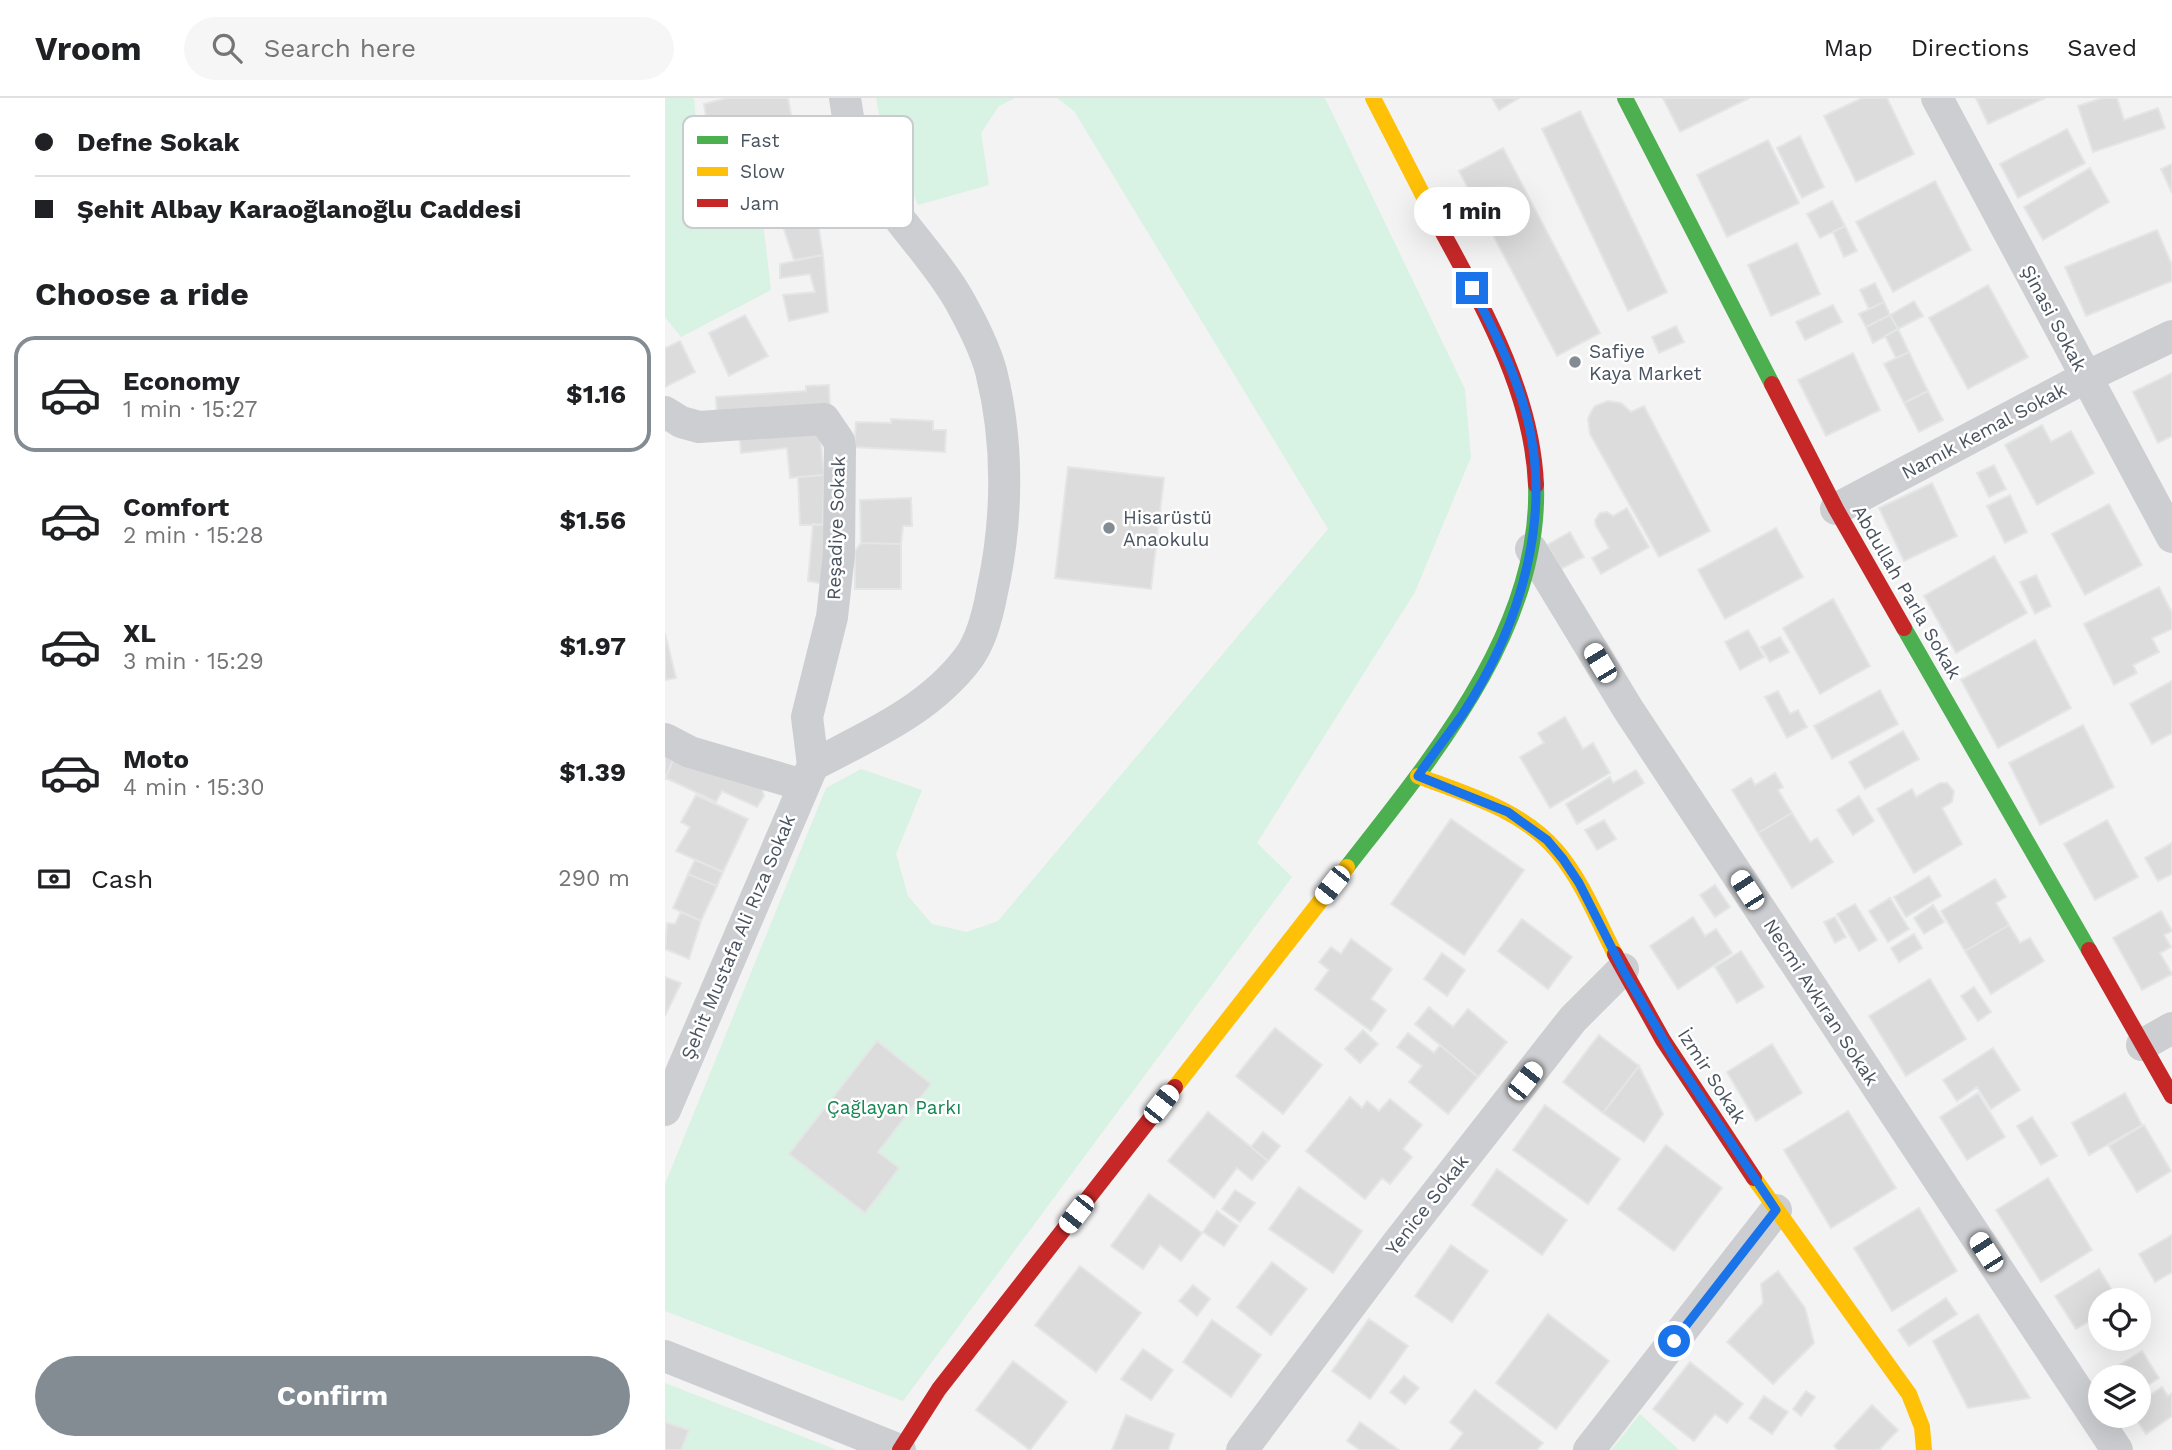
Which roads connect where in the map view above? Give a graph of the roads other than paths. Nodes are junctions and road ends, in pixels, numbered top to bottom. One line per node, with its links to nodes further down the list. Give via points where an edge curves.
1 (845, 98): 5 (street)
2 (1373, 98): 12 (street, via 1515,379 1534,459 1537,508)
3 (1625, 98): 10 (street, Abdullah Parla Sokak)
4 (1937, 98): 8 (street, Şinasi Sokak)
5 (848, 116)
6 (908, 228): 14 (street, via 959,299 990,368 999,410 1005,506 1000,555 988,616 970,655 946,684 914,710)
7 (2172, 337): 8 (street, Namık Kemal Sokak)
8 (2086, 377): 10 (street, Namık Kemal Sokak); 11 (street, Şinasi Sokak)
9 (665, 412): 14 (street, Reşadiye Sokak, via 699,428 824,419 839,441 839,554 832,617 807,718)
10 (1836, 509): 18 (street, Abdullah Parla Sokak)
11 (2172, 537)
12 (1531, 548): 15 (street, via 1509,621 1487,670); 27 (street, Necmi Avkıran Sokak, via 1627,709)
13 (665, 739): 14 (street, via 690,752)
14 (808, 775): 20 (street, Şehit Mustafa Ali Rıza Sokak)
15 (1418, 776): 16 (street, İzmir Sokak, via 1508,812 1547,840 1579,883); 23 (street, via 939,1389)
16 (1623, 970): 21 (street, İzmir Sokak, via 1672,1054); 24 (street, Yenice Sokak, via 1573,1019)
17 (2172, 1028): 18 (street)
18 (2142, 1045): 19 (street, Abdullah Parla Sokak)
19 (2172, 1096)
20 (665, 1110)
21 (1776, 1210): 25 (street); 26 (street, İzmir Sokak, via 1909,1394 1922,1427)
22 (665, 1356): 23 (street)
23 (900, 1450)
24 (1242, 1450)
25 (1588, 1450)
26 (1924, 1450)
27 (2117, 1450)

